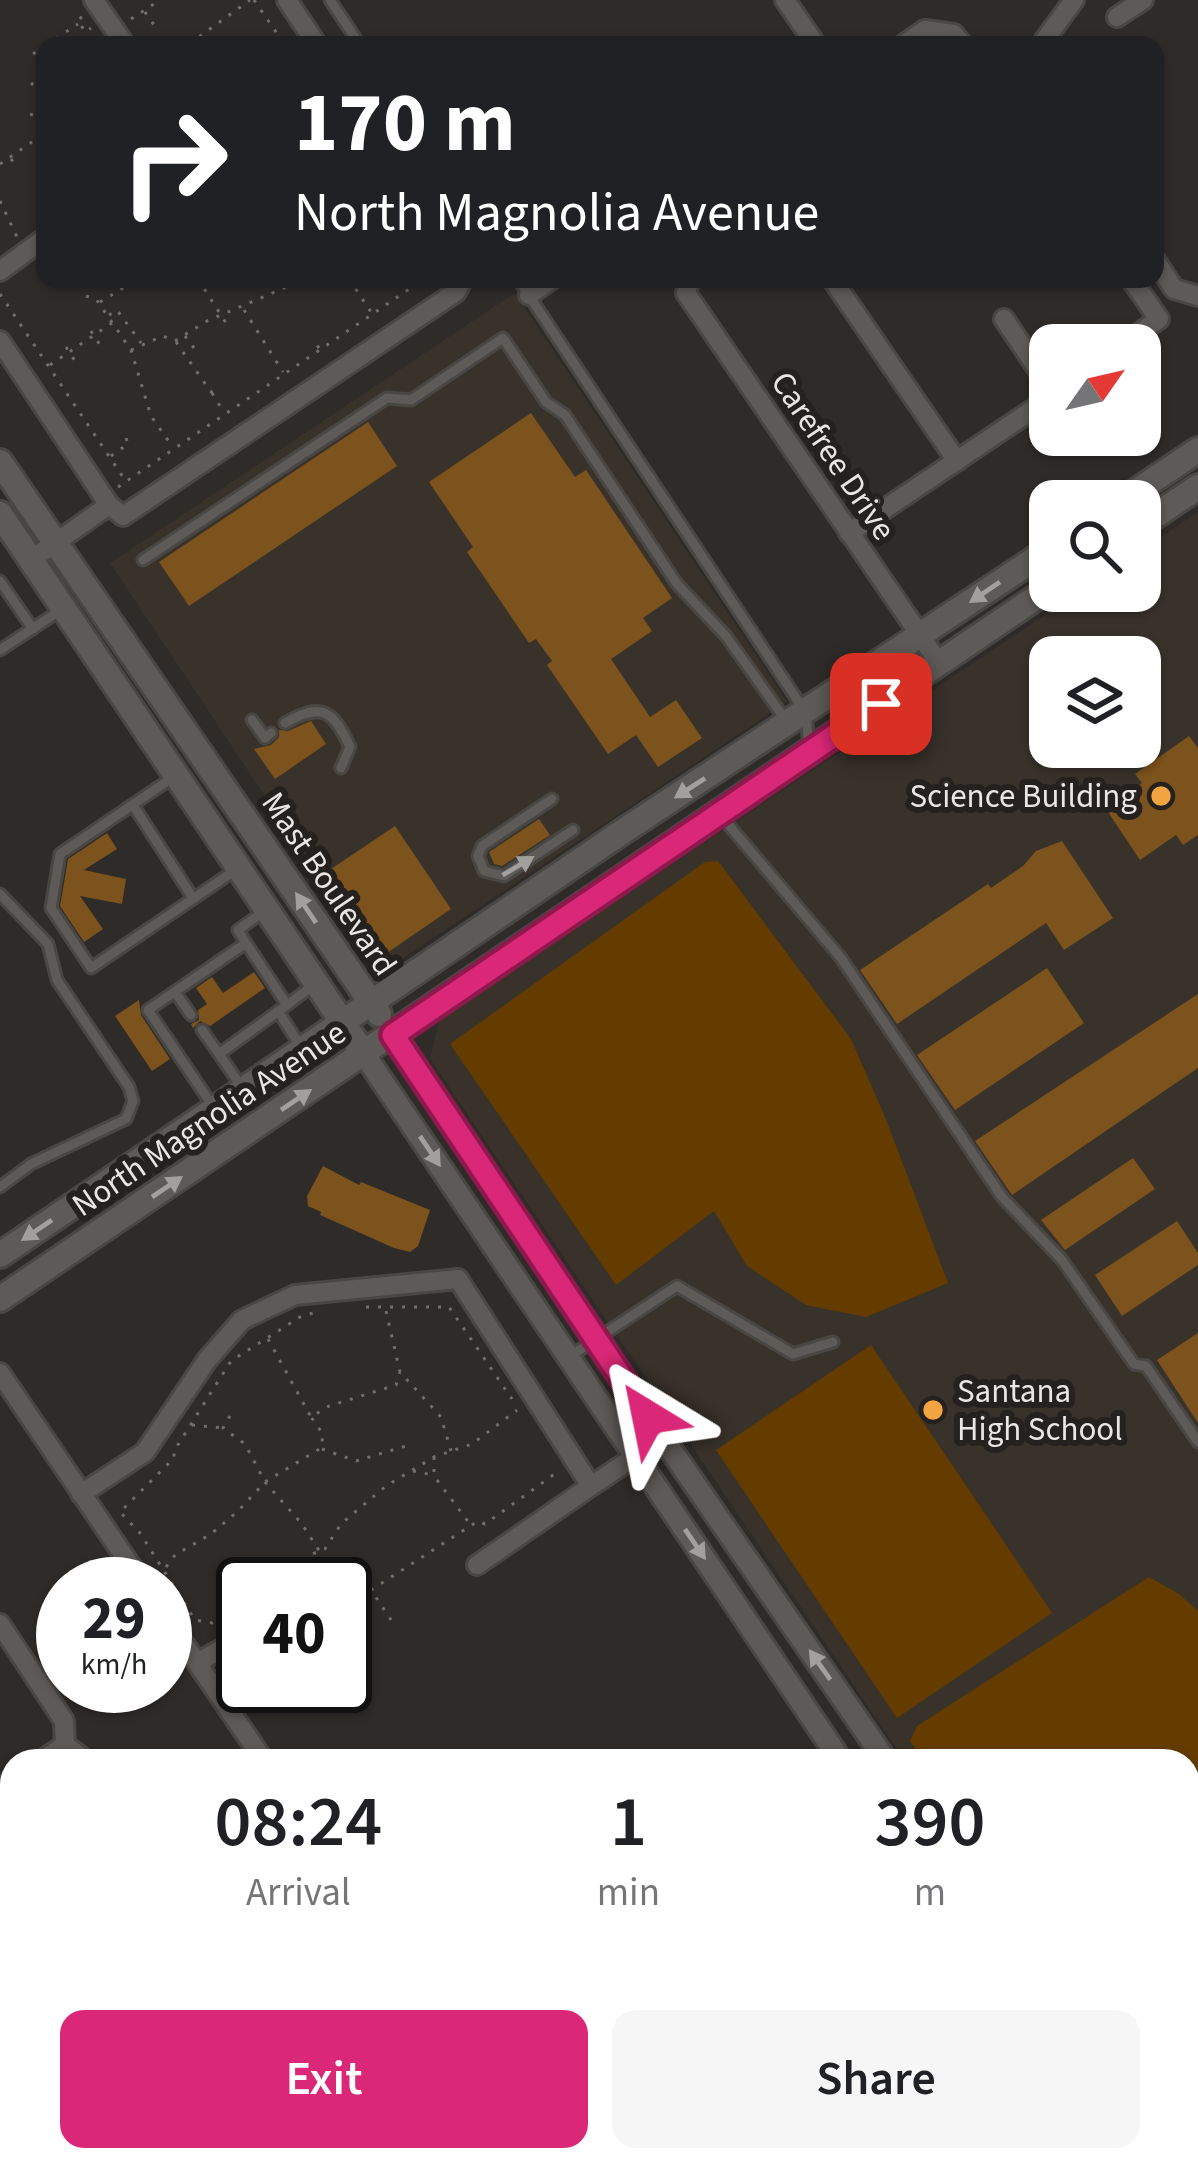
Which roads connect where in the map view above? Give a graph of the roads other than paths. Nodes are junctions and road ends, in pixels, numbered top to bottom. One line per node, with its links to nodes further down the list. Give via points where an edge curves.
1 (94, 0): 8 (street)
2 (287, 0): 9 (street)
3 (330, 0): 10 (lane)
4 (785, 0): 11 (street)
5 (1074, 0): 14 (street)
6 (1143, 0): 7 (street)
7 (1117, 17)
8 (119, 36)
9 (311, 36)
10 (354, 36)
11 (810, 36)
12 (916, 36): 13 (street)
13 (956, 36)
14 (1048, 36)
15 (36, 244): 16 (street)
16 (0, 271)
17 (1164, 274): 23 (street, via 1174,289)
18 (458, 288): 34 (street, via 123,516)
19 (524, 288): 49 (lane)
20 (687, 288): 37 (street, Carefree Drive)
21 (838, 288): 30 (street)
22 (1137, 288): 25 (street, via 1159,319)
23 (1198, 296)
24 (1004, 319): 27 (street)
25 (1152, 324)
26 (0, 341): 34 (street)
27 (1029, 356)
28 (1029, 412): 30 (street)
29 (1198, 450): 32 (main road)
30 (957, 461): 37 (street)
31 (0, 462): 38 (main road, Mast Boulevard)
32 (1153, 480)
33 (1198, 487): 35 (main road)
34 (110, 498): 38 (street)
35 (1161, 512)
36 (0, 514): 39 (main road, Mast Boulevard)
37 (849, 533): 46 (street, Carefree Drive)
38 (55, 544): 39 (street); 68 (main road, Mast Boulevard, one-way to 38)
39 (32, 560): 44 (main road, Mast Boulevard)
40 (143, 560): 49 (lane, via 387,398 411,400 503,338 546,402 565,415 677,584)
41 (1029, 563): 46 (main road, North Magnolia Avenue, one-way to 46)
42 (0, 581): 45 (lane)
43 (1029, 602): 48 (main road, North Magnolia Avenue)
44 (64, 608): 45 (lane); 55 (main road, Mast Boulevard)
45 (33, 629): 47 (lane)
46 (921, 635): 48 (street, Carefree Drive); 49 (main road, North Magnolia Avenue)
47 (0, 650)
48 (939, 663): 53 (main road, North Magnolia Avenue)
49 (797, 719): 53 (lane); 68 (main road, North Magnolia Avenue, one-way to 68)
50 (252, 720): 52 (lane, via 265,738)
51 (285, 723): 54 (lane, via 325,712 350,747)
52 (271, 733)
53 (809, 752): 58 (main road, North Magnolia Avenue)
54 (341, 768)
55 (176, 776): 57 (lane); 60 (main road, Mast Boulevard)
56 (552, 799): 59 (lane, one-way to 59, via 482,846 484,872 504,876)
57 (133, 805): 62 (lane); 62 (lane, via 60,854 51,908 91,968)
58 (719, 814): 73 (main road, North Magnolia Avenue); 86 (lane, via 841,958 1001,1197 1062,1259)
59 (573, 830)
60 (238, 867): 62 (lane); 63 (main road, Mast Boulevard)
61 (0, 894): 64 (lane)
62 (193, 898)
63 (267, 909): 65 (lane, via 238,930); 66 (main road, Mast Boulevard)
64 (4, 910): 79 (lane, via 48,944 57,980 133,1101 118,1124 65,1145)
65 (246, 943): 67 (lane); 69 (lane)
66 (316, 983): 69 (lane); 71 (main road, Mast Boulevard)
67 (175, 992): 70 (lane); 78 (lane, via 148,1010)
68 (372, 1004): 71 (main road, North Magnolia Avenue); 73 (main road, Mast Boulevard)
69 (283, 1008): 74 (lane); 75 (lane)
70 (191, 1015)
71 (343, 1023): 74 (main road, North Magnolia Avenue); 76 (main road, Mast Boulevard)
72 (202, 1030): 75 (lane)
73 (393, 1035): 76 (main road, North Magnolia Avenue); 82 (street, Mast Boulevard)
74 (303, 1050): 77 (main road, North Magnolia Avenue)
75 (219, 1054): 77 (lane)
76 (364, 1054): 81 (main road, North Magnolia Avenue, one-way to 76); 84 (street, Mast Boulevard, one-way to 84)
77 (244, 1090): 78 (main road, North Magnolia Avenue)
78 (215, 1109): 80 (main road, North Magnolia Avenue, one-way to 80)
79 (0, 1186)
80 (0, 1255)
81 (0, 1299)
82 (595, 1340): 83 (lane, via 677,1286 793,1354); 84 (lane); 101 (street, Mast Boulevard, one-way to 82)
83 (833, 1342)
84 (569, 1357): 87 (street, Mast Boulevard)
85 (0, 1373): 89 (street)
86 (1198, 1442)
87 (636, 1456): 88 (street); 100 (street, Mast Boulevard, one-way to 100)
88 (591, 1486): 89 (street, via 458,1279 295,1295 242,1320 145,1452); 91 (street)
89 (81, 1493): 90 (street)
90 (125, 1557)
91 (477, 1565)
92 (0, 1624): 96 (street, via 64,1721)
93 (216, 1652): 95 (street)
94 (192, 1656): 95 (street)
95 (197, 1663): 99 (street)
96 (65, 1745): 97 (street); 98 (street)
97 (59, 1749)
98 (70, 1749)
99 (256, 1749)
100 (833, 1749)
101 (878, 1749)

